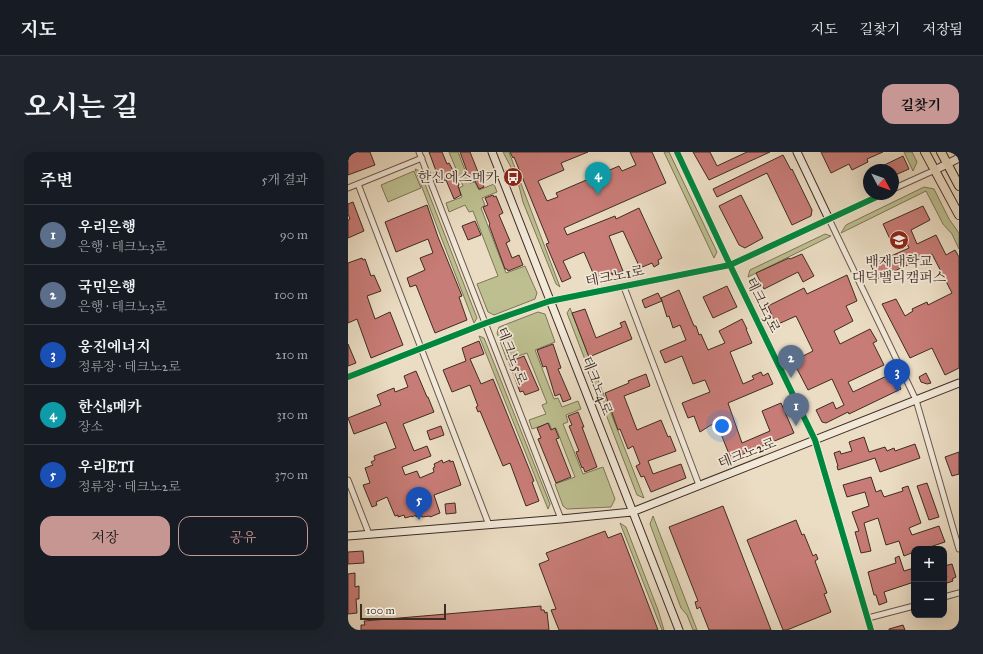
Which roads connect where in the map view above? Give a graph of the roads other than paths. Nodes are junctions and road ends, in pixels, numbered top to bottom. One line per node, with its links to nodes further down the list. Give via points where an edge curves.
1 (419, 152): 7 (street, 테크노5로)
2 (492, 152): 20 (main road, 테크노4로)
3 (677, 152): 18 (street, 테크노3로)
4 (797, 152): 17 (main road)
5 (925, 152): 10 (main road)
6 (941, 152): 9 (main road)
7 (422, 158): 11 (street); 21 (street, 테크노5로)
8 (959, 158): 9 (main road)
9 (947, 164): 10 (main road); 13 (main road)
10 (935, 170): 12 (street); 16 (main road)
11 (358, 184): 14 (street); 22 (street)
12 (899, 186)
13 (959, 186)
14 (348, 188)
15 (870, 200): 17 (street, 테크노1로)
16 (959, 215)
17 (829, 219): 18 (street, 테크노1로); 25 (street)
18 (730, 265): 19 (street, 테크노1로); 26 (street, 테크노3로)
19 (624, 287): 20 (street, 테크노1로); 28 (street, 테크노1로)
20 (550, 301): 21 (street, 테크노1로); 29 (main road, 테크노4로)
21 (486, 323): 22 (street, 테크노1로); 30 (street, 테크노5로)
22 (422, 348): 23 (street, 테크노1로); 31 (street)
23 (348, 377)
24 (959, 383): 25 (main road, 테크노2로)
25 (916, 400): 26 (main road, 테크노2로); 34 (street)
26 (815, 440): 28 (main road, 테크노2로); 38 (street, 테크노3로)
27 (348, 480): 32 (street)
28 (700, 485): 29 (main road, 테크노2로)
29 (632, 512): 30 (main road, 테크노2로); 39 (main road, 테크노4로)
30 (561, 519): 31 (main road, 테크노2로)
31 (489, 525): 32 (main road, 테크노2로)
32 (368, 534): 33 (main road, 테크노2로)
33 (348, 536)
34 (959, 549)
35 (959, 593): 36 (street)
36 (947, 596)
37 (911, 607): 38 (street)
38 (868, 618): 40 (street, 테크노3로)
39 (679, 630)
40 (871, 630)

